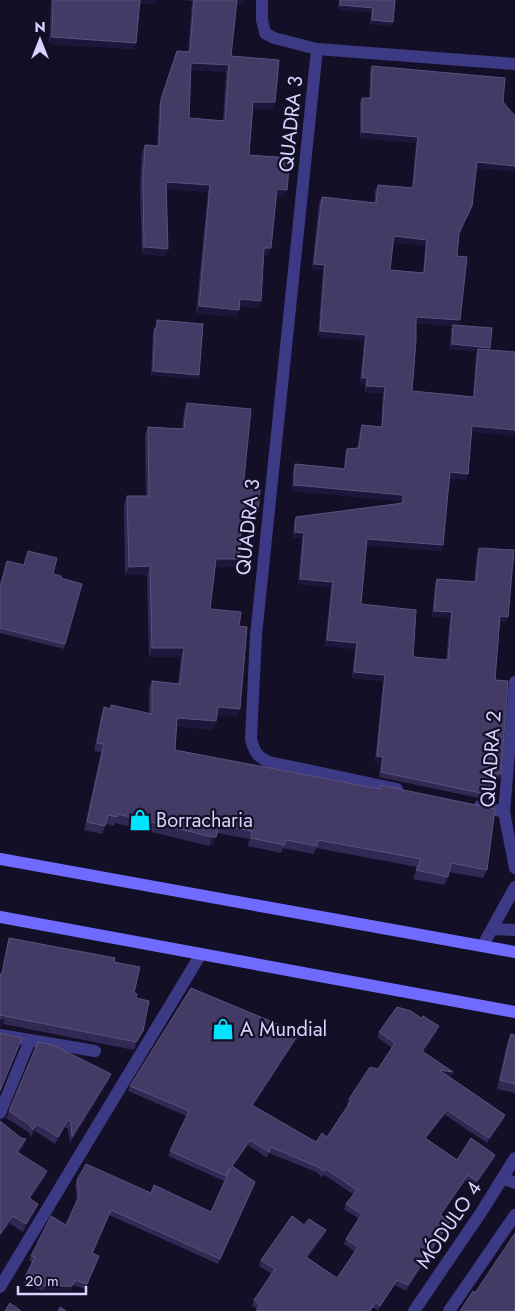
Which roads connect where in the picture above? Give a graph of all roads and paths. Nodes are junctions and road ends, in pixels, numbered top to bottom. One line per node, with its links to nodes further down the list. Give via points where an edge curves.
1 (262, 0): 2 (street, via 265,33)
2 (318, 49): 3 (street); 5 (street, QUADRA 3, via 256,635 251,739 254,751 269,762)
3 (515, 64)
4 (515, 682): 7 (street, QUADRA 2)
5 (410, 792)
6 (466, 804): 7 (street)
7 (504, 812): 9 (street, QUADRA 2)
8 (0, 859): 14 (main road)
9 (515, 868)
10 (515, 887): 12 (street)
11 (0, 917): 16 (main road)
12 (492, 929): 13 (street); 14 (street)
13 (515, 930)
14 (484, 945): 15 (main road)
15 (515, 952)
16 (201, 954): 17 (main road); 26 (street)
17 (515, 1012)
18 (0, 1035): 19 (street)
19 (30, 1040): 20 (street); 21 (street)
20 (95, 1051)
21 (0, 1113)
22 (515, 1158): 23 (street, MÓDULO 4)
23 (503, 1178): 24 (street); 27 (street, MÓDULO 4)
24 (515, 1184)
25 (515, 1215): 28 (street)
26 (0, 1287)
27 (414, 1311)
28 (449, 1311)

